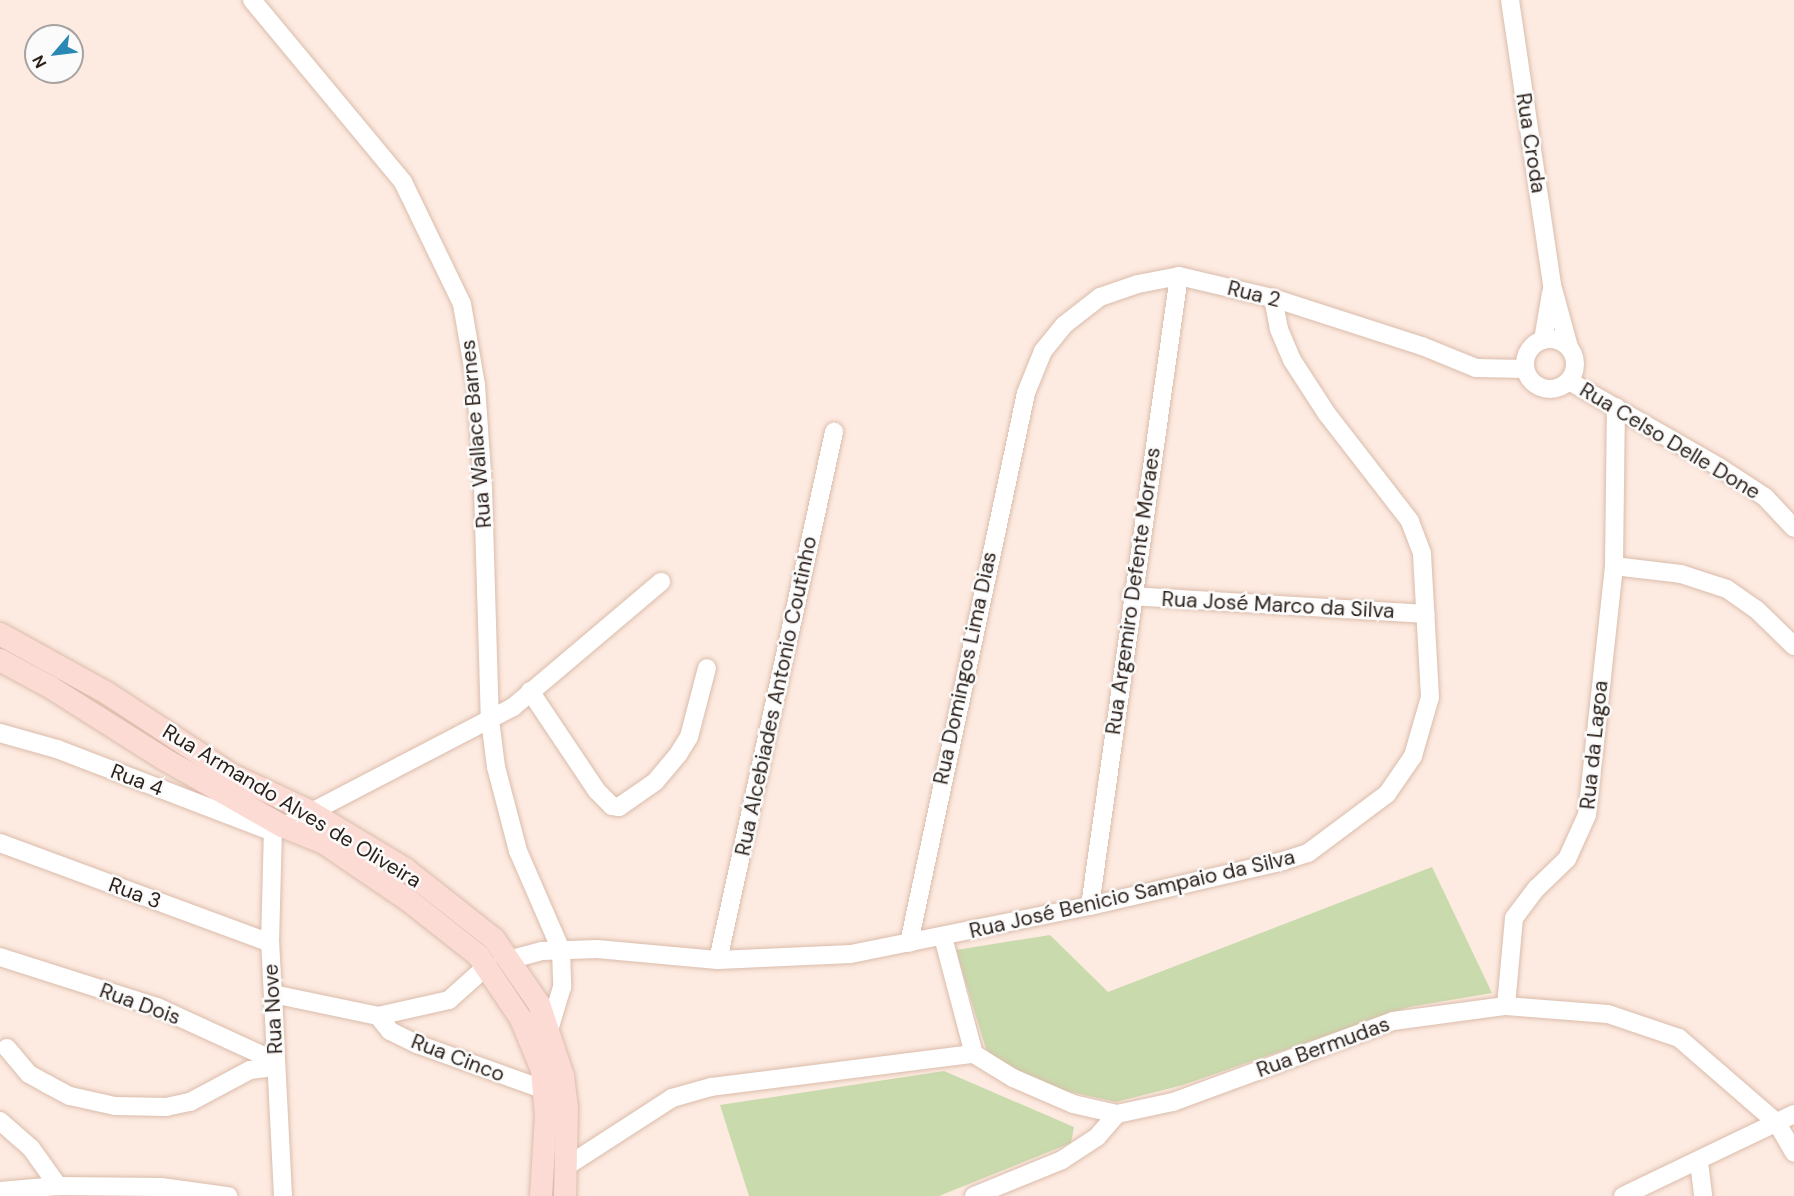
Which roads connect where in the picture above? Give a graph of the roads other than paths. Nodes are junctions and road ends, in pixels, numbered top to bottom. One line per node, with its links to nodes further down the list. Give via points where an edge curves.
1 (252, 0): 23 (street, Rua Wallace Barnes, via 403,183 462,304 478,408)
2 (1510, 0): 4 (street, Rua Croda)
3 (1179, 276): 5 (street, Rua 2); 10 (street, Rua 2, via 1100,297 1064,326 1043,351); 16 (street, Rua Argemiro Defente Moraes)
4 (1552, 285): 6 (street, Rua Croda); 7 (street, Rua Croda)
5 (1273, 298): 8 (street, Rua 2, via 1422,346 1476,368); 17 (street, Rua José Benicio Sampaio da Silva, via 1279,329 1305,383 1415,533 1424,566)
6 (1543, 340): 7 (street, via 1562,341); 8 (street, via 1528,351)
7 (1569, 347): 9 (street, via 1576,364)
8 (1525, 369): 9 (street, via 1528,378 1543,389 1562,387)
9 (1569, 381): 11 (street, Rua Celso Delle Done)
10 (1026, 393): 31 (street, Rua Domingos Lima Dias)
11 (1616, 407): 13 (street, Rua Celso Delle Done, via 1765,497); 14 (street, Rua da Lagoa)
12 (834, 432): 35 (street, Rua Alcebiades Antonio Coutinho)
13 (1794, 528)
14 (1614, 566): 19 (street, via 1681,574 1727,589 1756,609); 38 (street, Rua da Lagoa, via 1587,815 1568,859 1537,888 1514,918)
15 (661, 582): 22 (street)
16 (1131, 596): 17 (street, Rua José Marco da Silva); 28 (street, Rua Argemiro Defente Moraes)
17 (1425, 614): 28 (street, Rua José Benicio Sampaio da Silva, via 1431,678 1428,706 1413,756 1387,794 1308,853)
18 (0, 634): 25 (main road, Rua Armando Alves de Oliveira, via 107,693 232,775)
19 (1794, 646)
20 (0, 660): 26 (main road, Rua Armando Alves de Oliveira)
21 (706, 668): 22 (street, via 689,736 679,753 622,806 612,806 597,791)
22 (530, 691): 23 (street, via 513,707)
23 (489, 720): 25 (street); 32 (street, Rua Wallace Barnes, via 518,851)
24 (0, 733): 26 (street, Rua 4, via 57,749)
25 (309, 812): 26 (street); 34 (main road, Rua Armando Alves de Oliveira, via 405,869 470,918)
26 (277, 829): 30 (street, Rua Nove); 36 (main road, Rua Armando Alves de Oliveira, via 324,843 408,900)
27 (0, 843): 30 (street, Rua 3)
28 (1090, 906): 29 (street, Rua José Benicio Sampaio da Silva)
29 (943, 937): 31 (street, Rua José Benicio Sampaio da Silva); 42 (street)
30 (270, 943): 37 (street, Rua Nove)
31 (909, 943): 35 (street, Rua José Benicio Sampaio da Silva, via 851,954)
32 (561, 950): 34 (street, via 530,952); 35 (street, Rua José Benicio Sampaio da Silva, via 620,949); 40 (street, Rua Wallace Barnes, via 562,987)
33 (0, 957): 43 (street, Rua Dois, via 157,1007)
34 (512, 960): 40 (main road, Rua Armando Alves de Oliveira, via 539,1004)
35 (718, 960)
36 (488, 965): 39 (street, Rua Cinco, via 449,1000); 44 (main road, Rua Armando Alves de Oliveira, via 533,1042)
37 (273, 994): 39 (street, Rua Cinco); 43 (street, Rua Nove)
38 (1506, 1006): 45 (street, Rua Bermudas, via 1393,1021 1173,1102); 48 (street, Rua Bermudas, via 1608,1014 1679,1038)
39 (378, 1016): 44 (street, Rua Cinco, via 390,1031 417,1044)
40 (549, 1030): 51 (main road, Rua Armando Alves de Oliveira, via 566,1090)
41 (7, 1048): 43 (street, via 29,1074 47,1084 70,1096 115,1106 166,1107 190,1102 250,1070)
42 (974, 1054): 45 (street, Rua Bermudas, via 1036,1089 1073,1104); 51 (street, via 711,1087 672,1098)
43 (275, 1064): 55 (street, Rua Nove)
44 (545, 1090): 56 (main road, Rua Armando Alves de Oliveira)
45 (1117, 1114): 58 (street, via 1097,1137 1062,1160)
46 (1794, 1114): 48 (street)
47 (0, 1121): 52 (street, via 31,1148)
48 (1777, 1123): 49 (street, Rua Bermudas); 50 (street)
49 (1794, 1153)
50 (1699, 1162): 59 (street); 60 (street)
51 (567, 1166): 57 (main road, Rua Armando Alves de Oliveira)
52 (58, 1186): 53 (street); 54 (street, via 161,1187)
53 (0, 1191)
54 (228, 1196)
55 (283, 1196)
56 (541, 1196)
57 (565, 1196)
58 (974, 1196)
59 (1623, 1196)
60 (1703, 1196)

